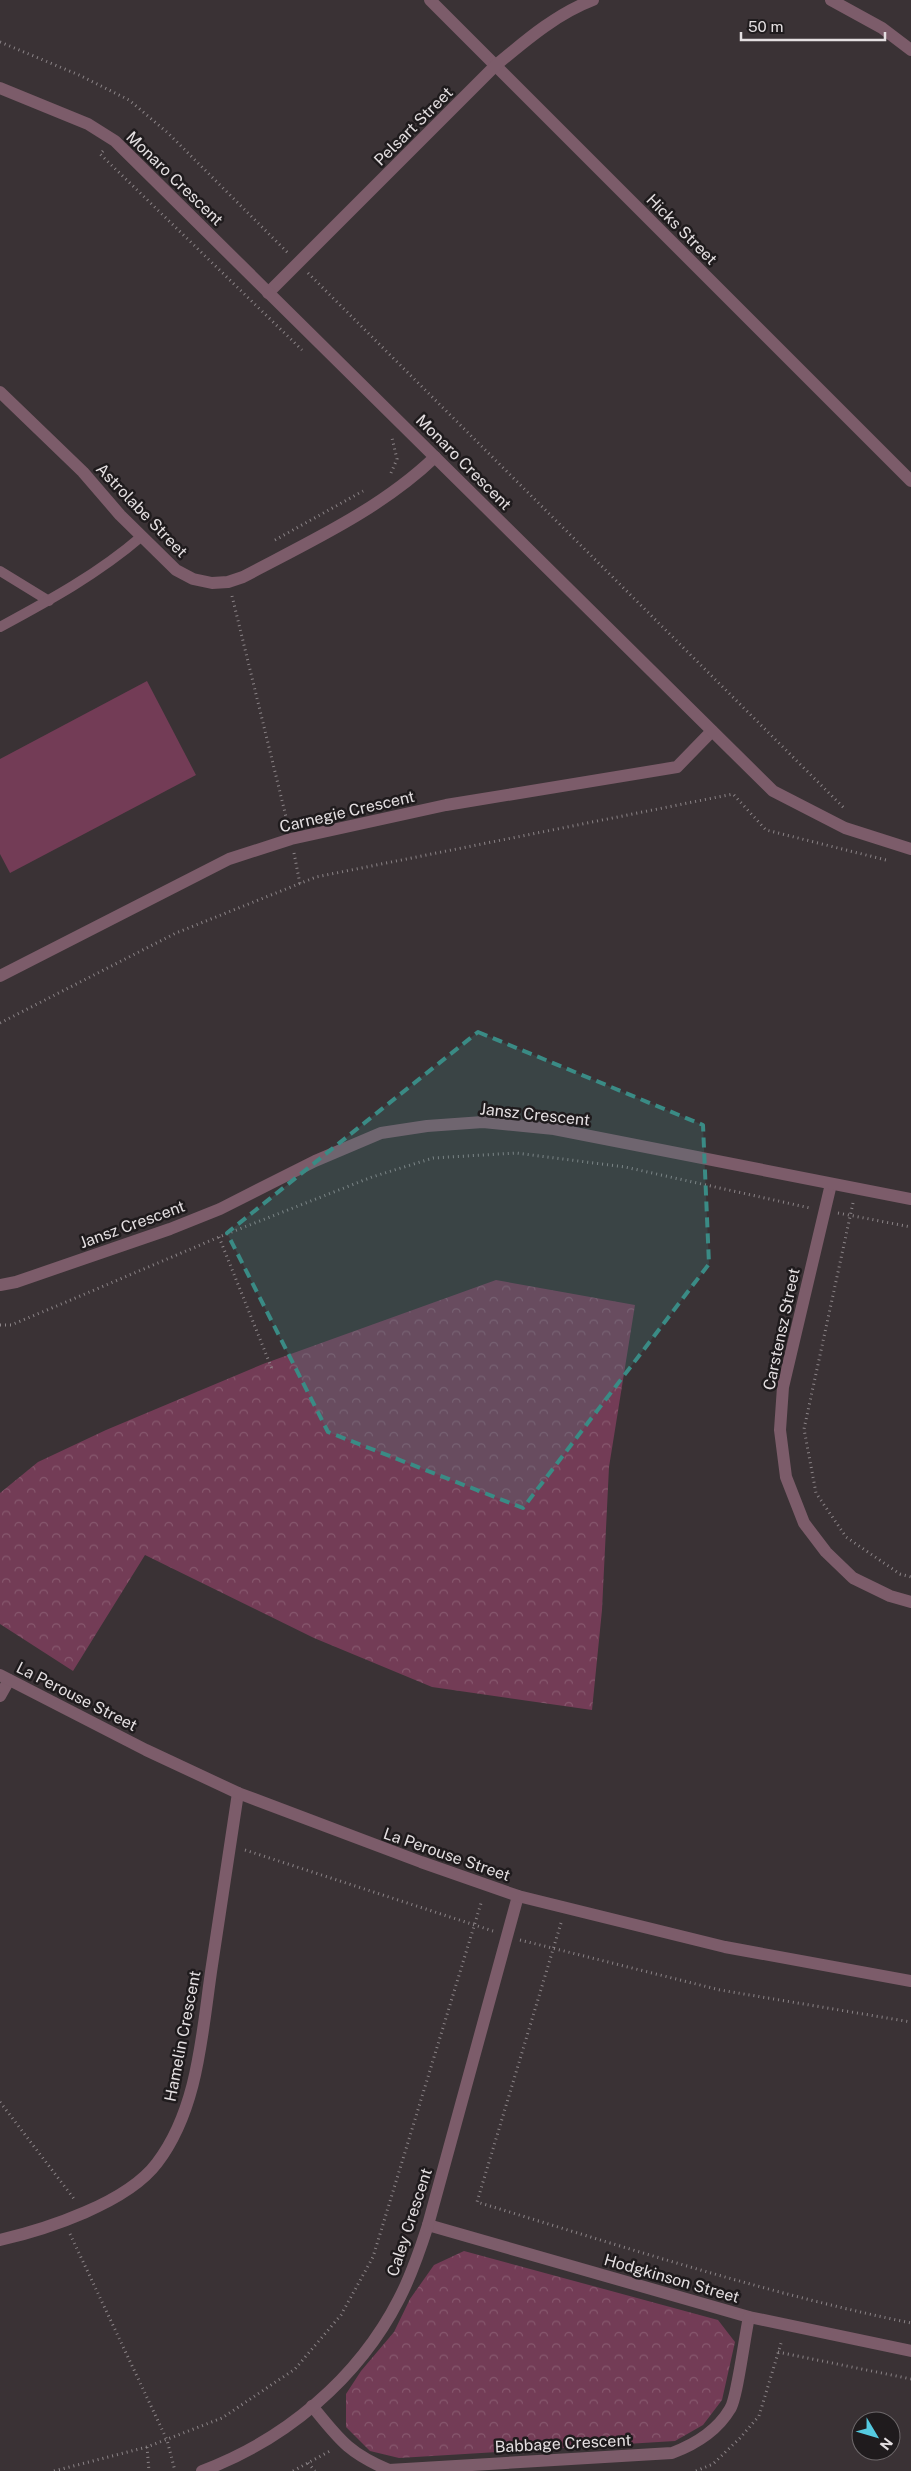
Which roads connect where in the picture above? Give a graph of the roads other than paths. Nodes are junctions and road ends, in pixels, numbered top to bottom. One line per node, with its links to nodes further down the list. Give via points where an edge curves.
1 (430, 0): 5 (street, Hicks Street)
2 (593, 0): 5 (street, Pelsart Street, via 531,35)
3 (831, 0): 4 (street, via 882,28)
4 (911, 50)
5 (495, 66): 7 (street, Pelsart Street); 10 (street, Hicks Street)
6 (0, 88): 7 (street, Monaro Crescent, via 88,124 115,141)
7 (268, 293): 9 (street, Monaro Crescent)
8 (0, 392): 11 (street, Astrolabe Street, via 83,472)
9 (435, 457): 11 (street, Astrolabe Street, via 405,484 366,510 228,582 206,582 186,576); 15 (street, Monaro Crescent)
10 (911, 482)
11 (142, 536): 13 (lane, via 109,563)
12 (0, 571): 13 (lane)
13 (49, 601): 14 (lane)
14 (0, 627)
15 (712, 731): 16 (street, Monaro Crescent, via 773,791 845,828); 17 (street, Carnegie Crescent, via 677,767 446,806 291,838 229,858)
16 (911, 849)
17 (0, 976)
18 (831, 1184): 19 (street, Jansz Crescent); 20 (street, Jansz Crescent, via 554,1129 483,1122 426,1126 381,1133 315,1160 220,1209 170,1230); 21 (street, Carstensz Street, via 783,1387 780,1430 786,1477 804,1523 833,1558 853,1578)
19 (911, 1199)
20 (0, 1285)
21 (911, 1602)
22 (5, 1677): 23 (street); 24 (street, La Perouse Street, via 146,1750)
23 (0, 1696)
24 (238, 1793): 25 (street, La Perouse Street); 28 (street, Hamelin Crescent, via 201,2043 191,2092 178,2130 157,2164 98,2207)
25 (518, 1896): 26 (street, La Perouse Street, via 725,1947); 27 (street, Caley Crescent)
26 (911, 1980)
27 (428, 2224): 29 (street, Hodgkinson Street); 31 (street, Caley Crescent, via 416,2262 376,2338 351,2369)
28 (0, 2240)
29 (749, 2317): 30 (street, Hodgkinson Street); 31 (street, Babbage Crescent, via 732,2408 693,2446 672,2453 389,2470 362,2459 343,2444)
30 (911, 2351)
31 (312, 2406): 32 (street, Caley Crescent, via 282,2431 233,2459)
32 (202, 2471)

